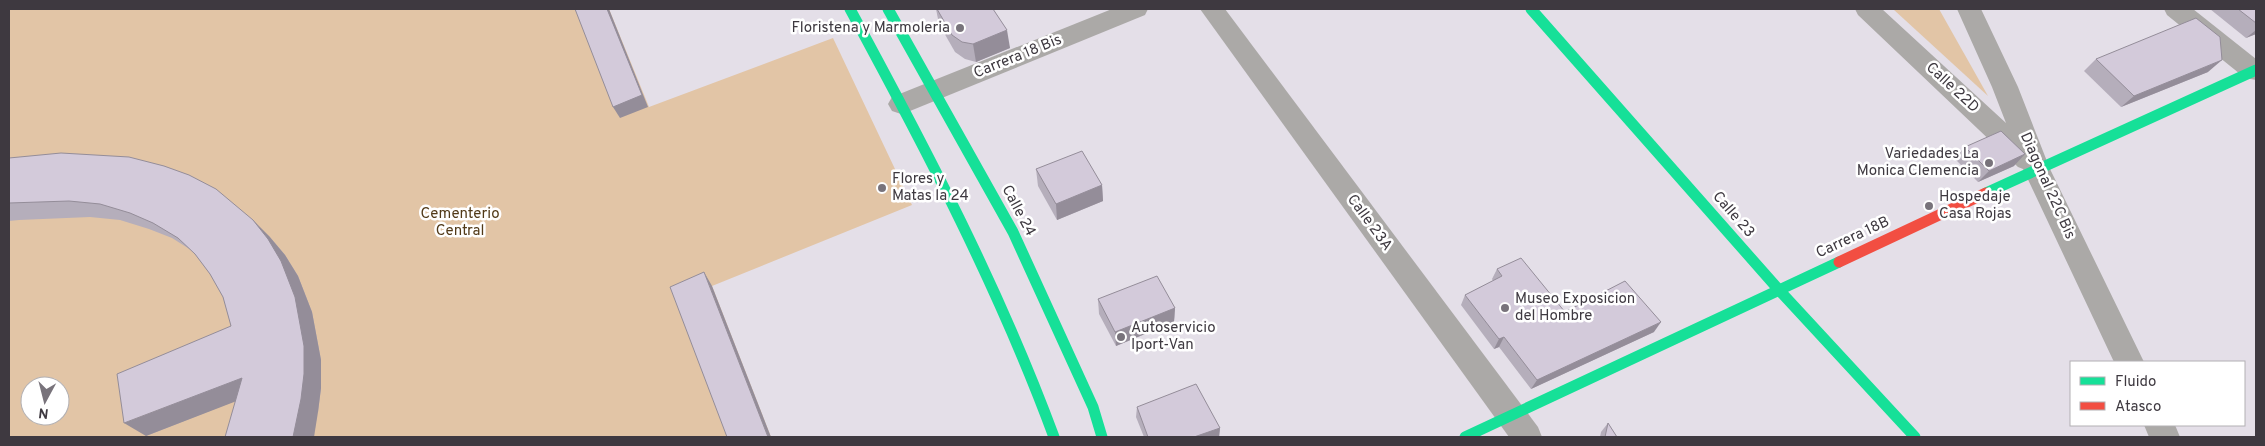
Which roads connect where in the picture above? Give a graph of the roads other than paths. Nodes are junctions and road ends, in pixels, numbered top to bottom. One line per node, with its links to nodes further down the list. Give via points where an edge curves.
1 (850, 9): 11 (street)
2 (888, 9): 10 (street, Calle 24)
3 (1136, 9): 10 (street, Carrera 18 Bis)
4 (1212, 9): 15 (street, Calle 23A)
5 (1531, 9): 13 (street, Calle 23)
6 (1867, 9): 12 (street, Calle 22D)
7 (1969, 9): 12 (street, Diagonal 22C Bis, via 2006,87)
8 (2176, 9): 9 (street)
9 (2255, 71): 12 (street, Carrera 18B)
10 (935, 92): 11 (street, Carrera 18 Bis); 17 (street, Calle 24, via 1013,232 1093,407)
11 (901, 104): 16 (street, via 1009,315)
12 (2037, 168): 13 (street, Carrera 18B); 14 (street, Diagonal 22C Bis)
13 (1779, 290): 15 (street, Carrera 18B); 20 (street, Calle 23)
14 (2129, 361)
15 (1510, 416): 18 (street, Carrera 18B); 19 (street, Calle 23A)
16 (1054, 437)
17 (1102, 437)
18 (1465, 437)
19 (1527, 437)
20 (1915, 437)

